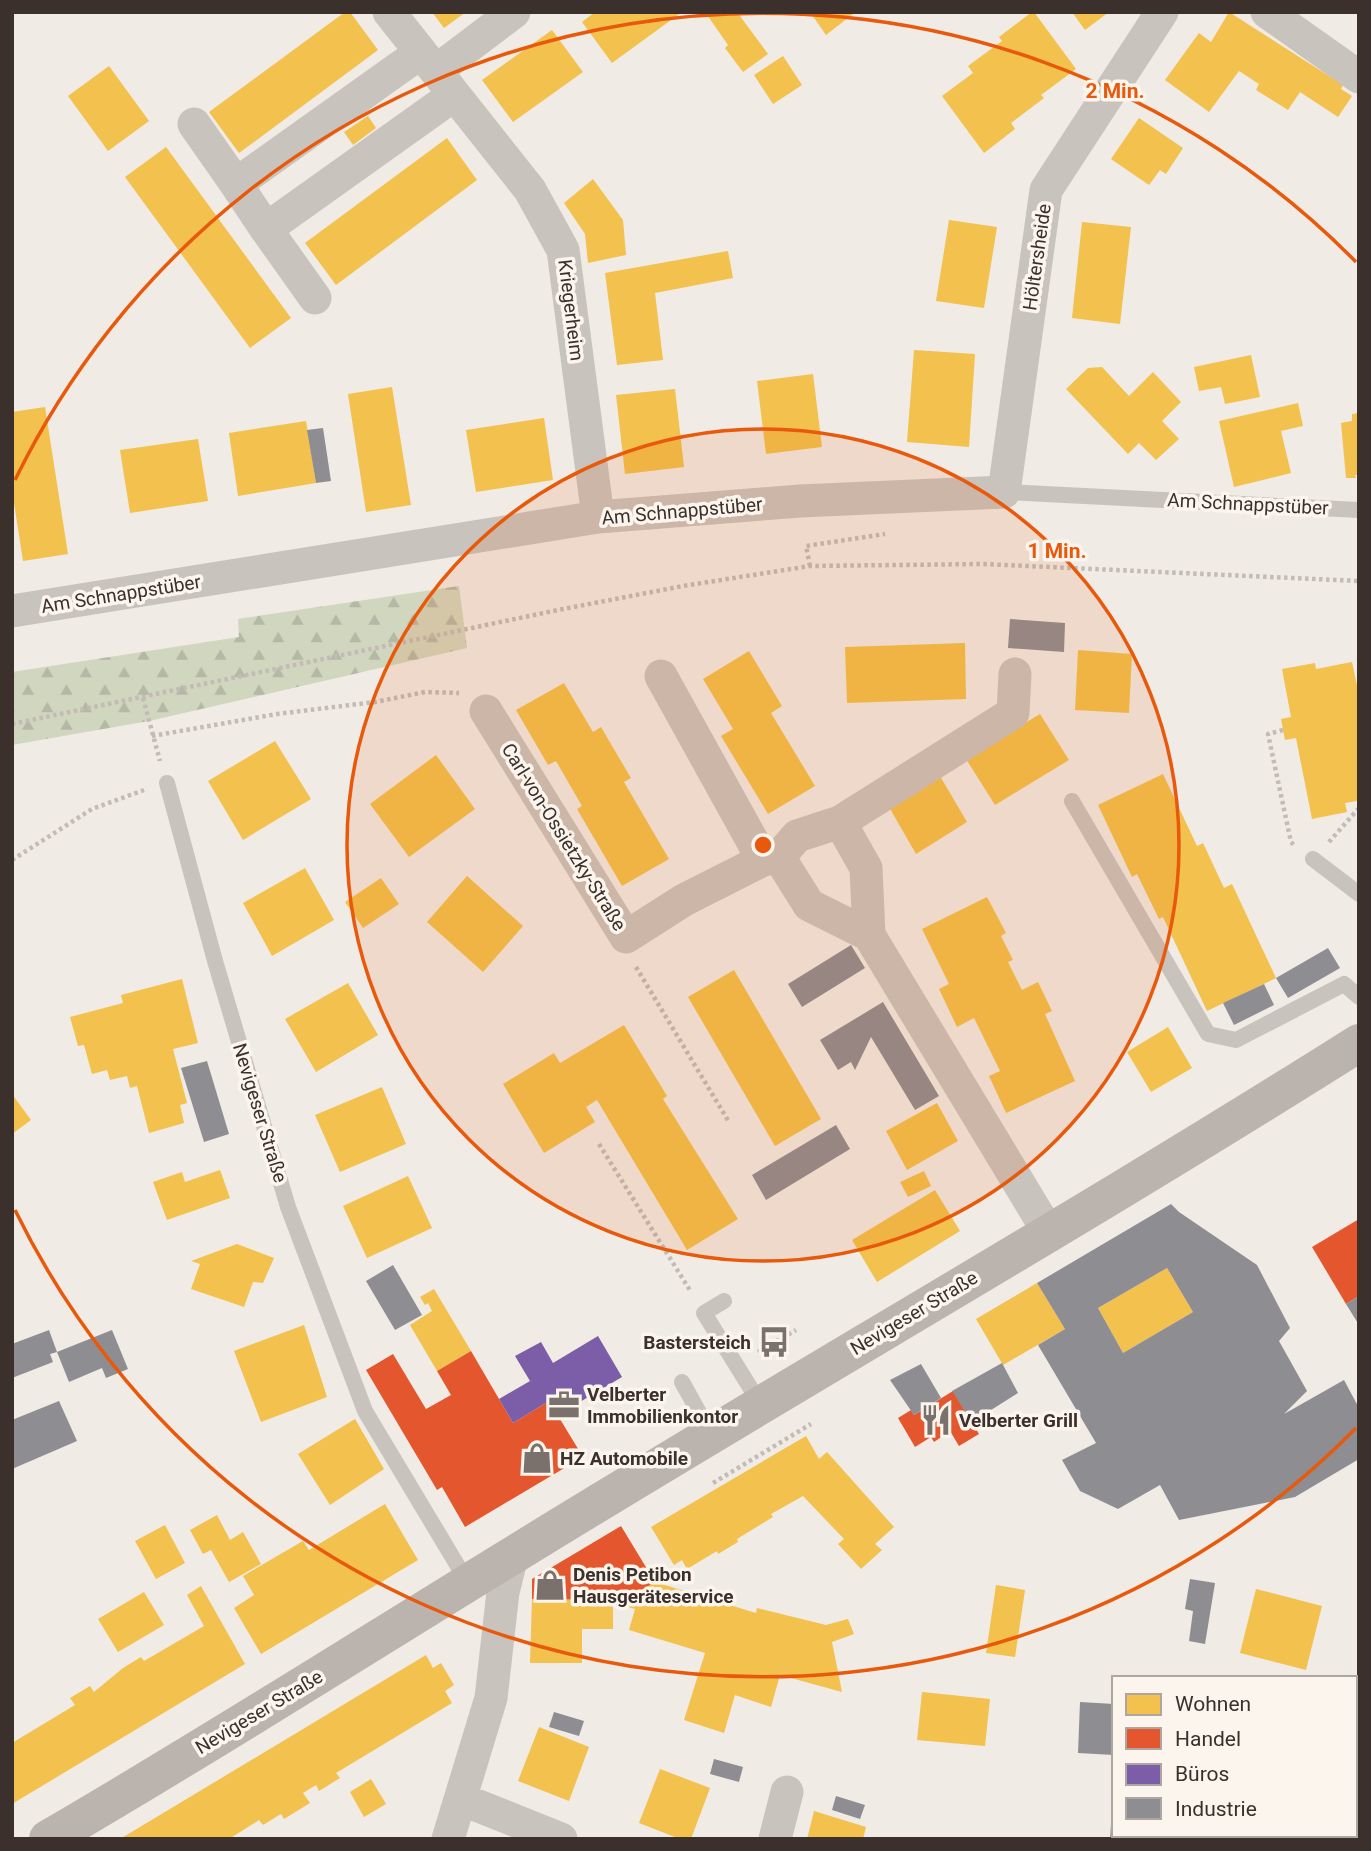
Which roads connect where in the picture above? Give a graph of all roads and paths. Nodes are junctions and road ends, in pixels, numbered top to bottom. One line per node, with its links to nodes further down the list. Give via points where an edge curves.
1 (388, 12): 5 (street, Kriegerheim)
2 (514, 12): 5 (street)
3 (1162, 12): 11 (street, Höltersheide, via 1046,190)
4 (1267, 12): 6 (street)
5 (437, 73): 8 (street); 9 (street); 13 (street, Kriegerheim, via 530,191 563,250)
6 (1359, 77)
7 (194, 124): 8 (street)
8 (236, 184): 9 (street)
9 (267, 229): 10 (street)
10 (315, 298)
11 (1004, 492): 12 (lane, Am Schnappstüber); 13 (street, Am Schnappstüber, via 800,501)
12 (1359, 510)
13 (598, 517): 15 (street, Am Schnappstüber)
14 (1359, 581): 18 (path, via 983,564 810,566 558,610)
15 (12, 611)
16 (1015, 674): 26 (street, Carl-von-Ossietzky-Straße, via 1013,713)
17 (661, 676): 27 (street)
18 (143, 698): 20 (path); 22 (path)
19 (486, 711): 22 (path, via 460,693 425,692); 32 (street, Carl-von-Ossietzky-Straße)
20 (12, 724)
21 (1283, 730): 28 (path, via 1268,734 1291,842)
22 (152, 736): 23 (path)
23 (167, 783): 29 (path, via 92,809); 48 (lane, Nevigeser Straße, via 288,1207 365,1411)
24 (1072, 802): 33 (lane, via 1208,1034 1236,1040 1344,984)
25 (1358, 808): 28 (path)
26 (840, 822): 27 (street, Carl-von-Ossietzky-Straße, via 797,836); 31 (street, via 866,868)
27 (771, 859): 31 (street, via 809,905); 32 (street, Carl-von-Ossietzky-Straße, via 684,900)
28 (1313, 859): 30 (lane)
29 (12, 860)
30 (1359, 894)
31 (869, 934): 37 (street)
32 (626, 937): 35 (path, via 627,950)
33 (1359, 997)
34 (1359, 1043): 37 (main road, Nevigeser Straße)
35 (729, 1122)
36 (599, 1144): 39 (path)
37 (1049, 1233): 43 (main road, Nevigeser Straße)
38 (724, 1301): 39 (lane)
39 (704, 1313): 41 (lane)
40 (796, 1330): 41 (path)
41 (736, 1364): 43 (lane)
42 (682, 1382): 45 (lane)
43 (761, 1405): 45 (main road, Nevigeser Straße)
44 (811, 1424): 46 (path)
45 (712, 1436): 47 (main road, Nevigeser Straße)
46 (713, 1483)
47 (512, 1556): 48 (main road, Nevigeser Straße); 50 (street, via 503,1592 491,1698)
48 (468, 1583): 51 (main road, Nevigeser Straße)
49 (787, 1793): 54 (street)
50 (461, 1799): 52 (street); 53 (street)
51 (48, 1839)
52 (448, 1839)
53 (561, 1839)
54 (775, 1839)

